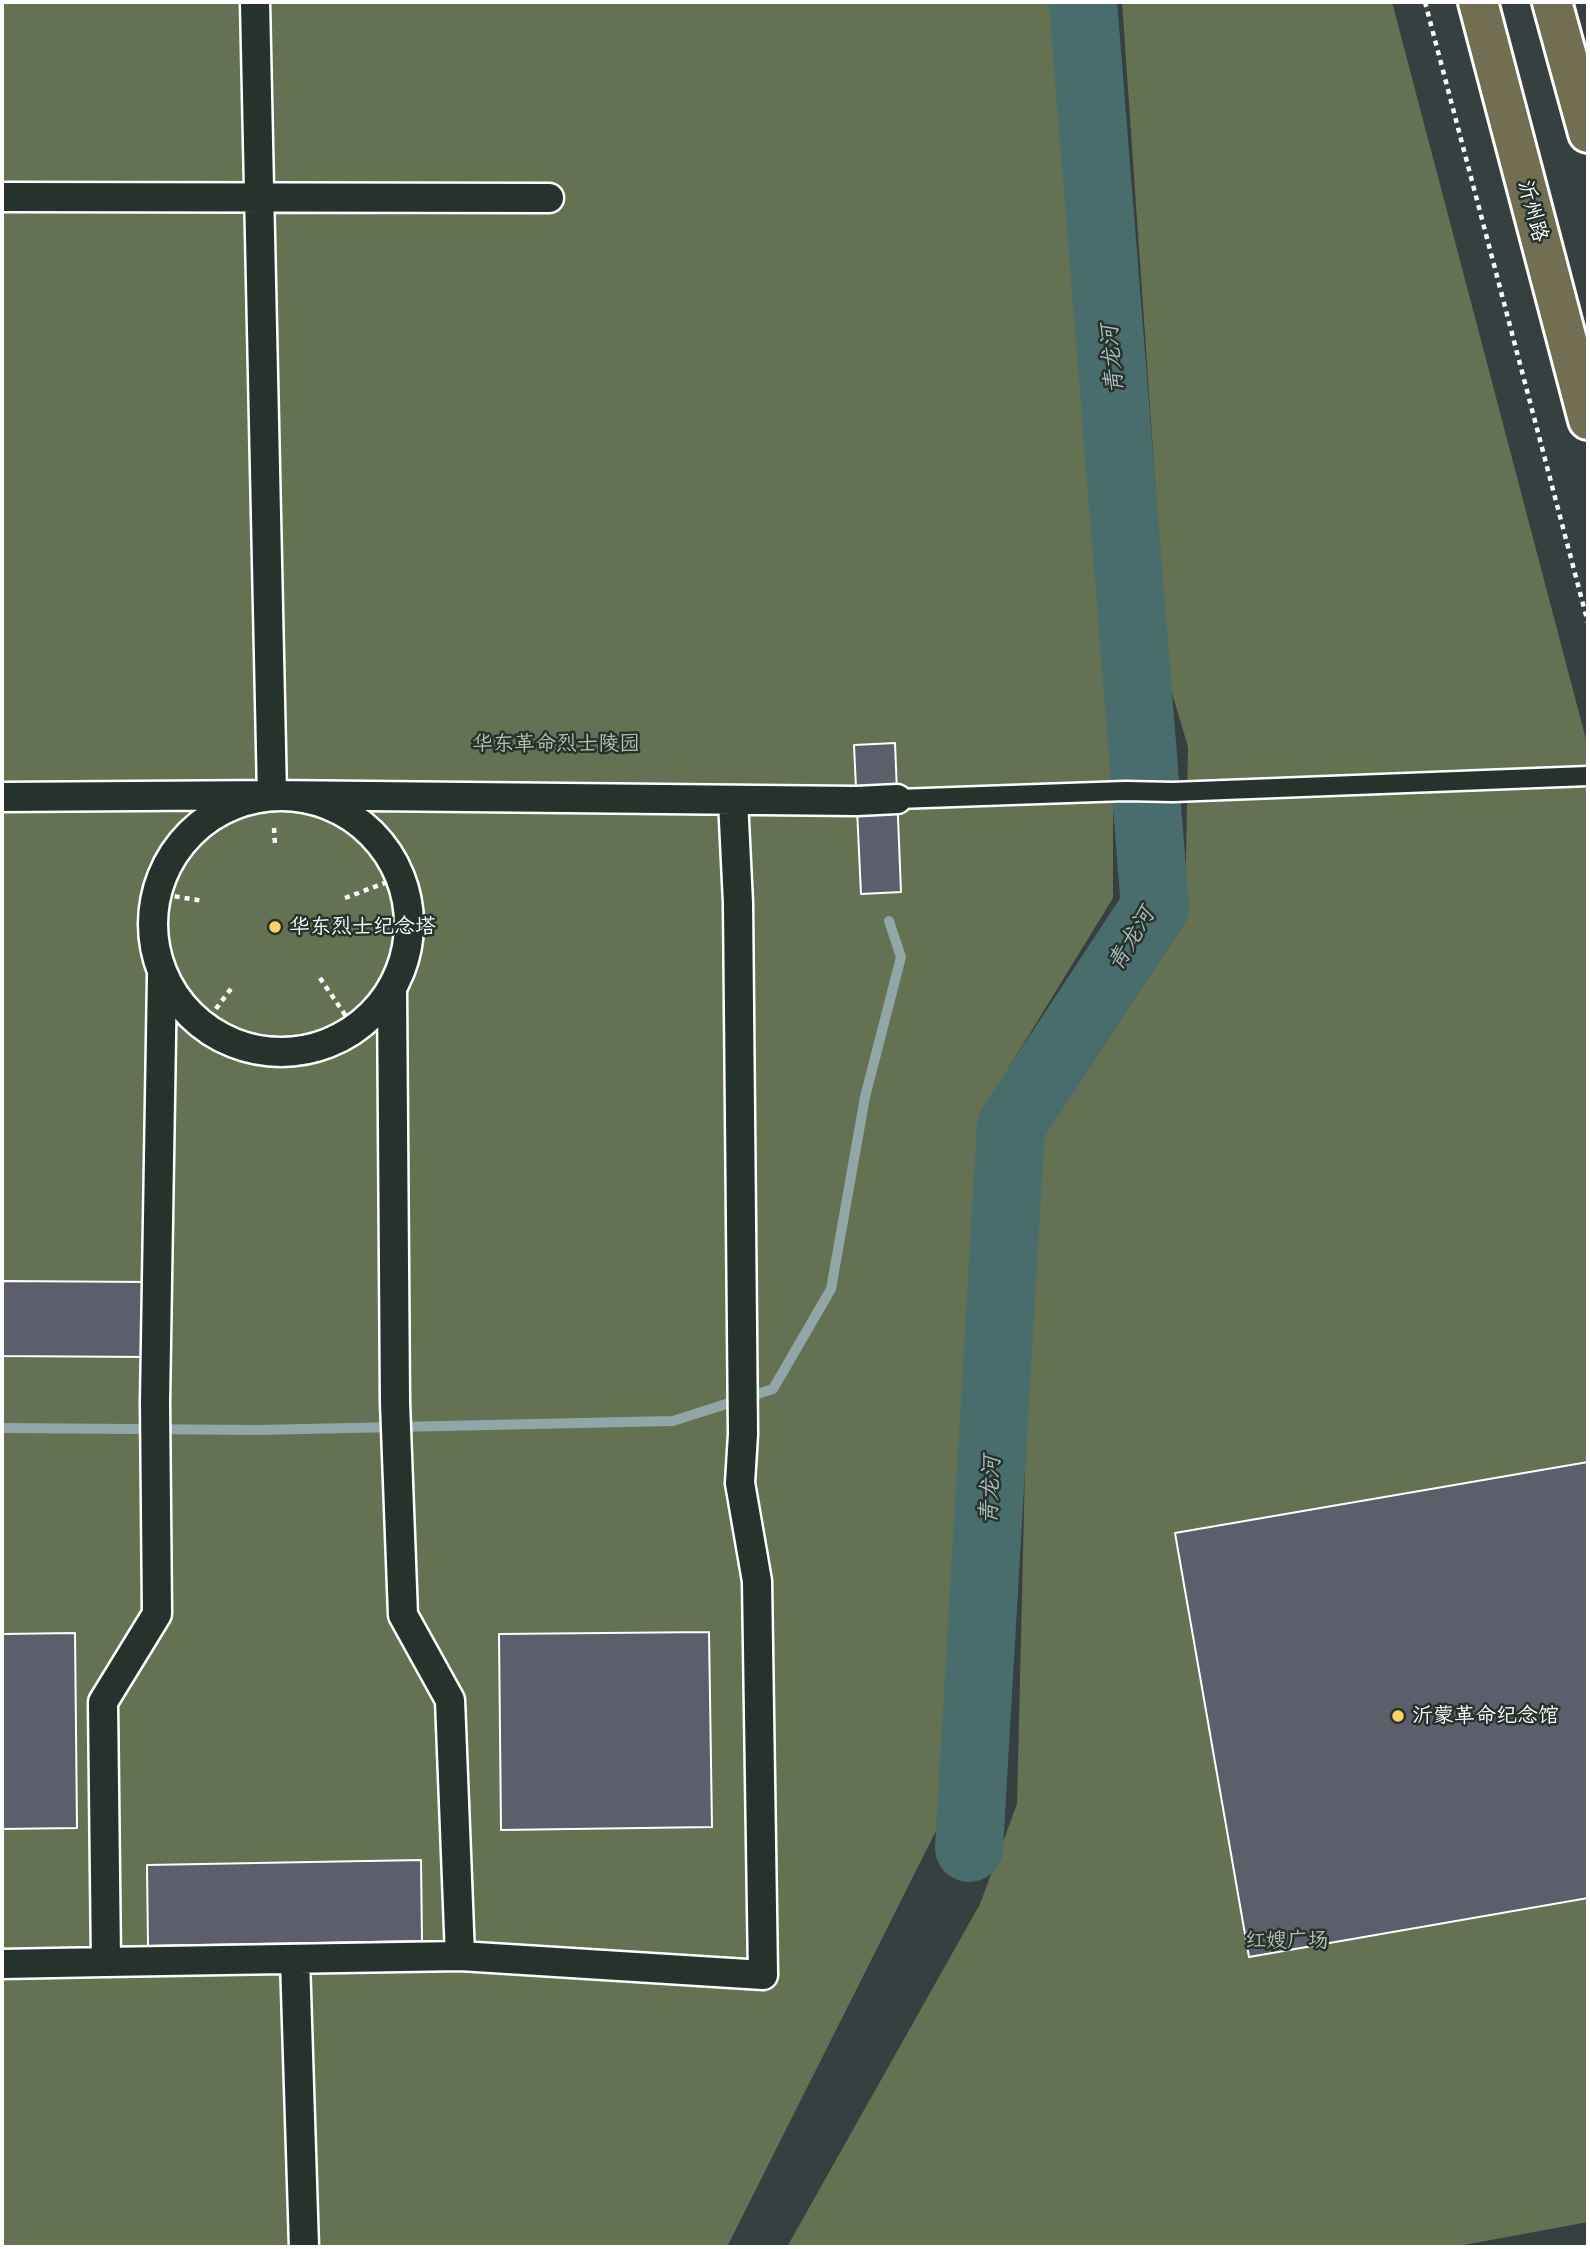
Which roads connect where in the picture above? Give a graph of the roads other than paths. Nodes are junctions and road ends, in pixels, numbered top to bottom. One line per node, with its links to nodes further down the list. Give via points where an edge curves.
1 (255, 2): 7 (street)
2 (1478, 2): 8 (main road, 沂州路)
3 (1552, 2): 4 (main road)
4 (1588, 133)
5 (2, 197): 7 (street)
6 (549, 198): 7 (street)
7 (259, 199): 10 (street)
8 (1588, 420)
9 (1588, 776): 12 (lane)
10 (272, 795): 11 (street); 13 (street); 14 (street, via 238,803 201,822 172,853 155,893 152,935); 15 (street, via 318,801 353,817 381,843 401,877 409,914 406,953)
11 (2, 797)
12 (897, 799): 13 (street)
13 (733, 800): 16 (street, via 743,1378 740,1483 757,1581 763,1975)
14 (162, 976): 15 (street, via 184,1010 215,1035 253,1049 294,1052 332,1041 354,1028); 18 (street, via 155,1402 157,1614 103,1702)
15 (392, 988): 16 (street, via 403,1615 450,1700)
16 (460, 1956): 17 (street)
17 (295, 1959): 18 (street); 20 (street)
18 (106, 1962): 19 (street)
19 (2, 1964)
20 (304, 2247)

